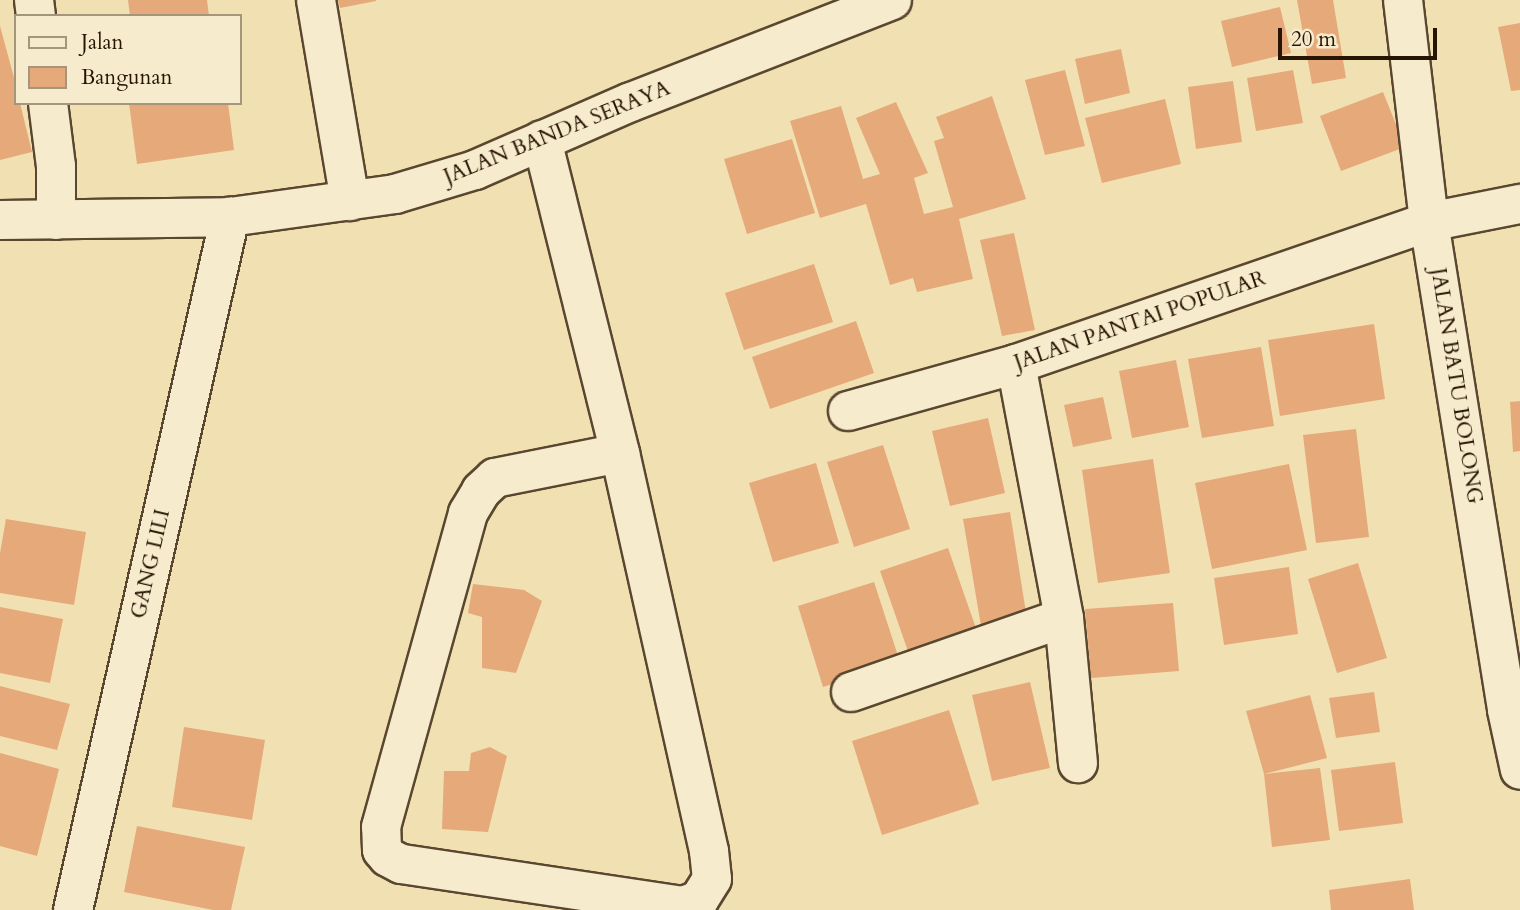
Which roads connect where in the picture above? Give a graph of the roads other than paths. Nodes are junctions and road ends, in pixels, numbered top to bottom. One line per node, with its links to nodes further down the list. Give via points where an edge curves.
1 (316, 0): 6 (street)
2 (892, 0): 5 (street, JALAN BANDA SERAYA)
3 (1403, 0): 11 (street, JALAN BATU BOLONG)
4 (48, 105): 10 (street, via 56,166)
5 (542, 140): 6 (street, JALAN BANDA SERAYA, via 475,170 394,194); 14 (street)
6 (349, 201): 8 (street, JALAN BANDA SERAYA)
7 (1520, 204): 11 (street, JALAN PANTAI POPULAR)
8 (230, 217): 10 (street, JALAN BANDA SERAYA); 19 (street, GANG LILI)
9 (0, 220): 10 (street, JALAN BANDA SERAYA)
10 (56, 220)
11 (1429, 222): 12 (street, JALAN PANTAI POPULAR); 18 (street, JALAN BATU BOLONG)
12 (1016, 364): 13 (street, JALAN PANTAI POPULAR); 15 (street)
13 (848, 411)
14 (620, 453): 14 (street, via 495,478 468,513 381,827 382,850 388,857 401,864 683,906 699,900 712,879)
15 (1064, 618): 16 (street); 17 (street)
16 (851, 692)
17 (1078, 763)
18 (1520, 770)
19 (73, 910)

